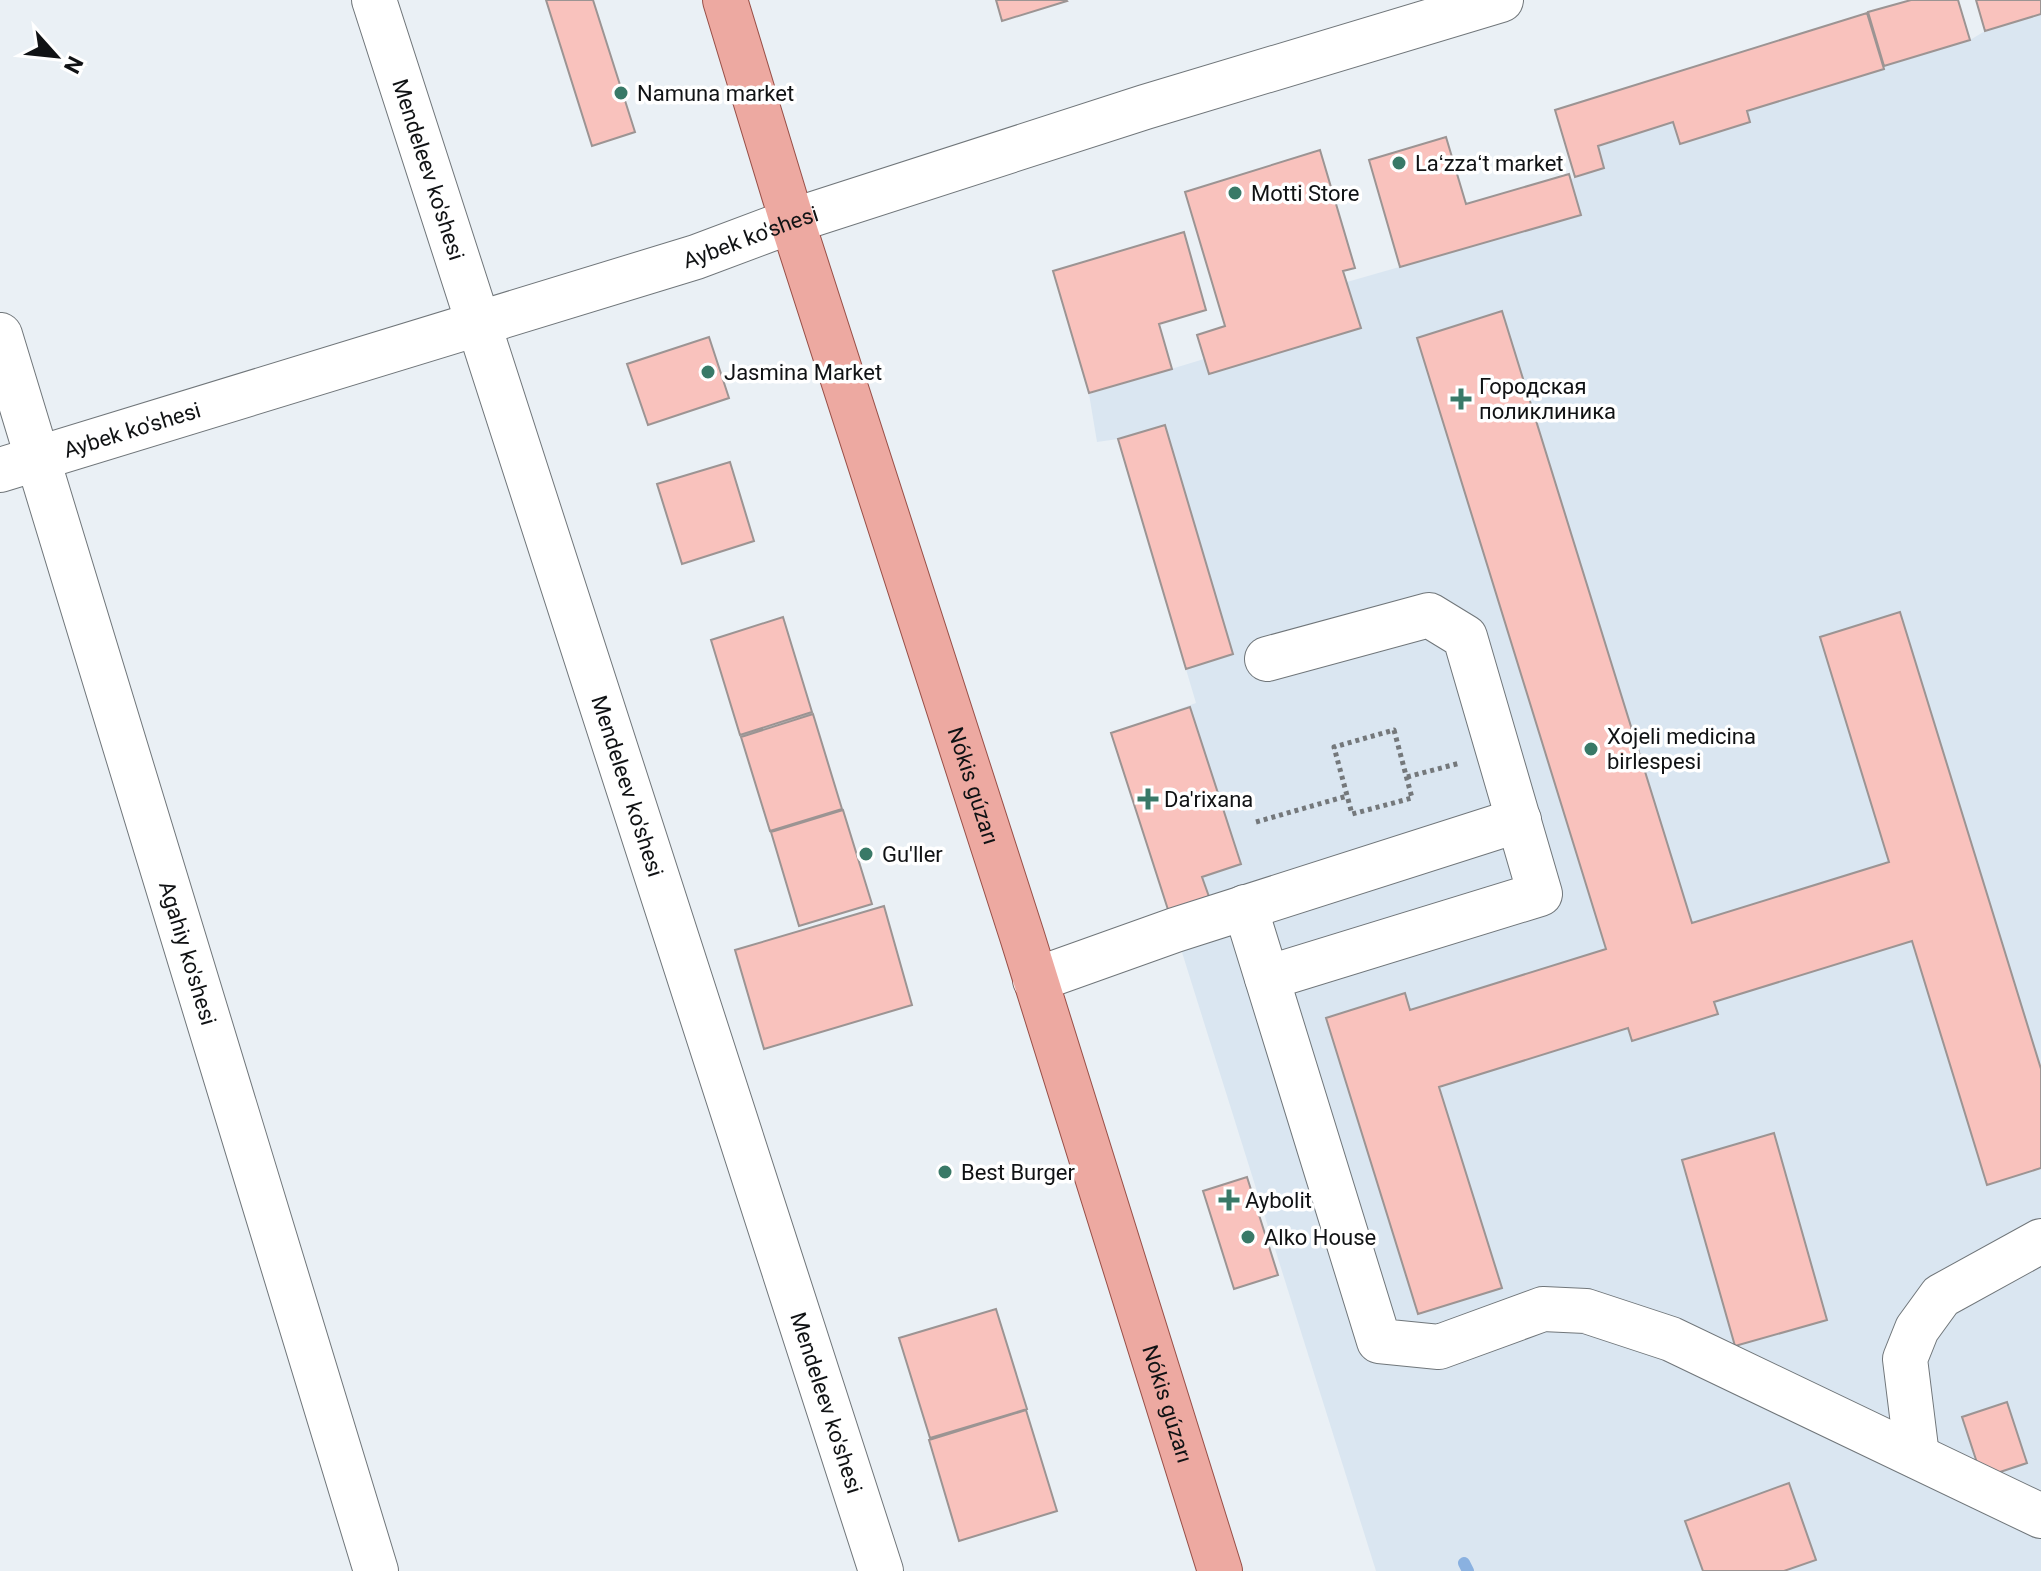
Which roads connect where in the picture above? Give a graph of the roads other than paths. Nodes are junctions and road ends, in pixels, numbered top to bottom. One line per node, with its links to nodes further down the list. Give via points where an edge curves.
1 (374, 0): 5 (street, Mendeleev ko'shesi)
2 (725, 0): 4 (main road, Nókis gúzarı)
3 (1501, 0): 4 (street, Aybek ko'shesi)
4 (792, 221): 5 (street, Aybek ko'shesi, via 696,257); 12 (main road, Nókis gúzarı)
5 (480, 324): 7 (street, Aybek ko'shesi); 17 (street, Mendeleev ko'shesi)
6 (0, 335): 7 (street, Agahiy ko'shesi)
7 (19, 465): 16 (street, Agahiy ko'shesi)
8 (1267, 659): 9 (street, via 1429,615 1465,637)
9 (1519, 820): 10 (street); 11 (street, via 1540,894)
10 (1245, 907): 11 (street); 12 (street)
11 (1267, 978): 14 (street, via 1379,1341 1439,1347 1543,1309 1586,1311 1671,1339)
12 (1035, 980): 18 (main road, Nókis gúzarı)
13 (2041, 1241): 14 (street, via 1941,1296 1917,1329 1905,1359)
14 (1917, 1456): 15 (street)
15 (2041, 1516)
16 (376, 1571)
17 (881, 1571)
18 (1220, 1571)

